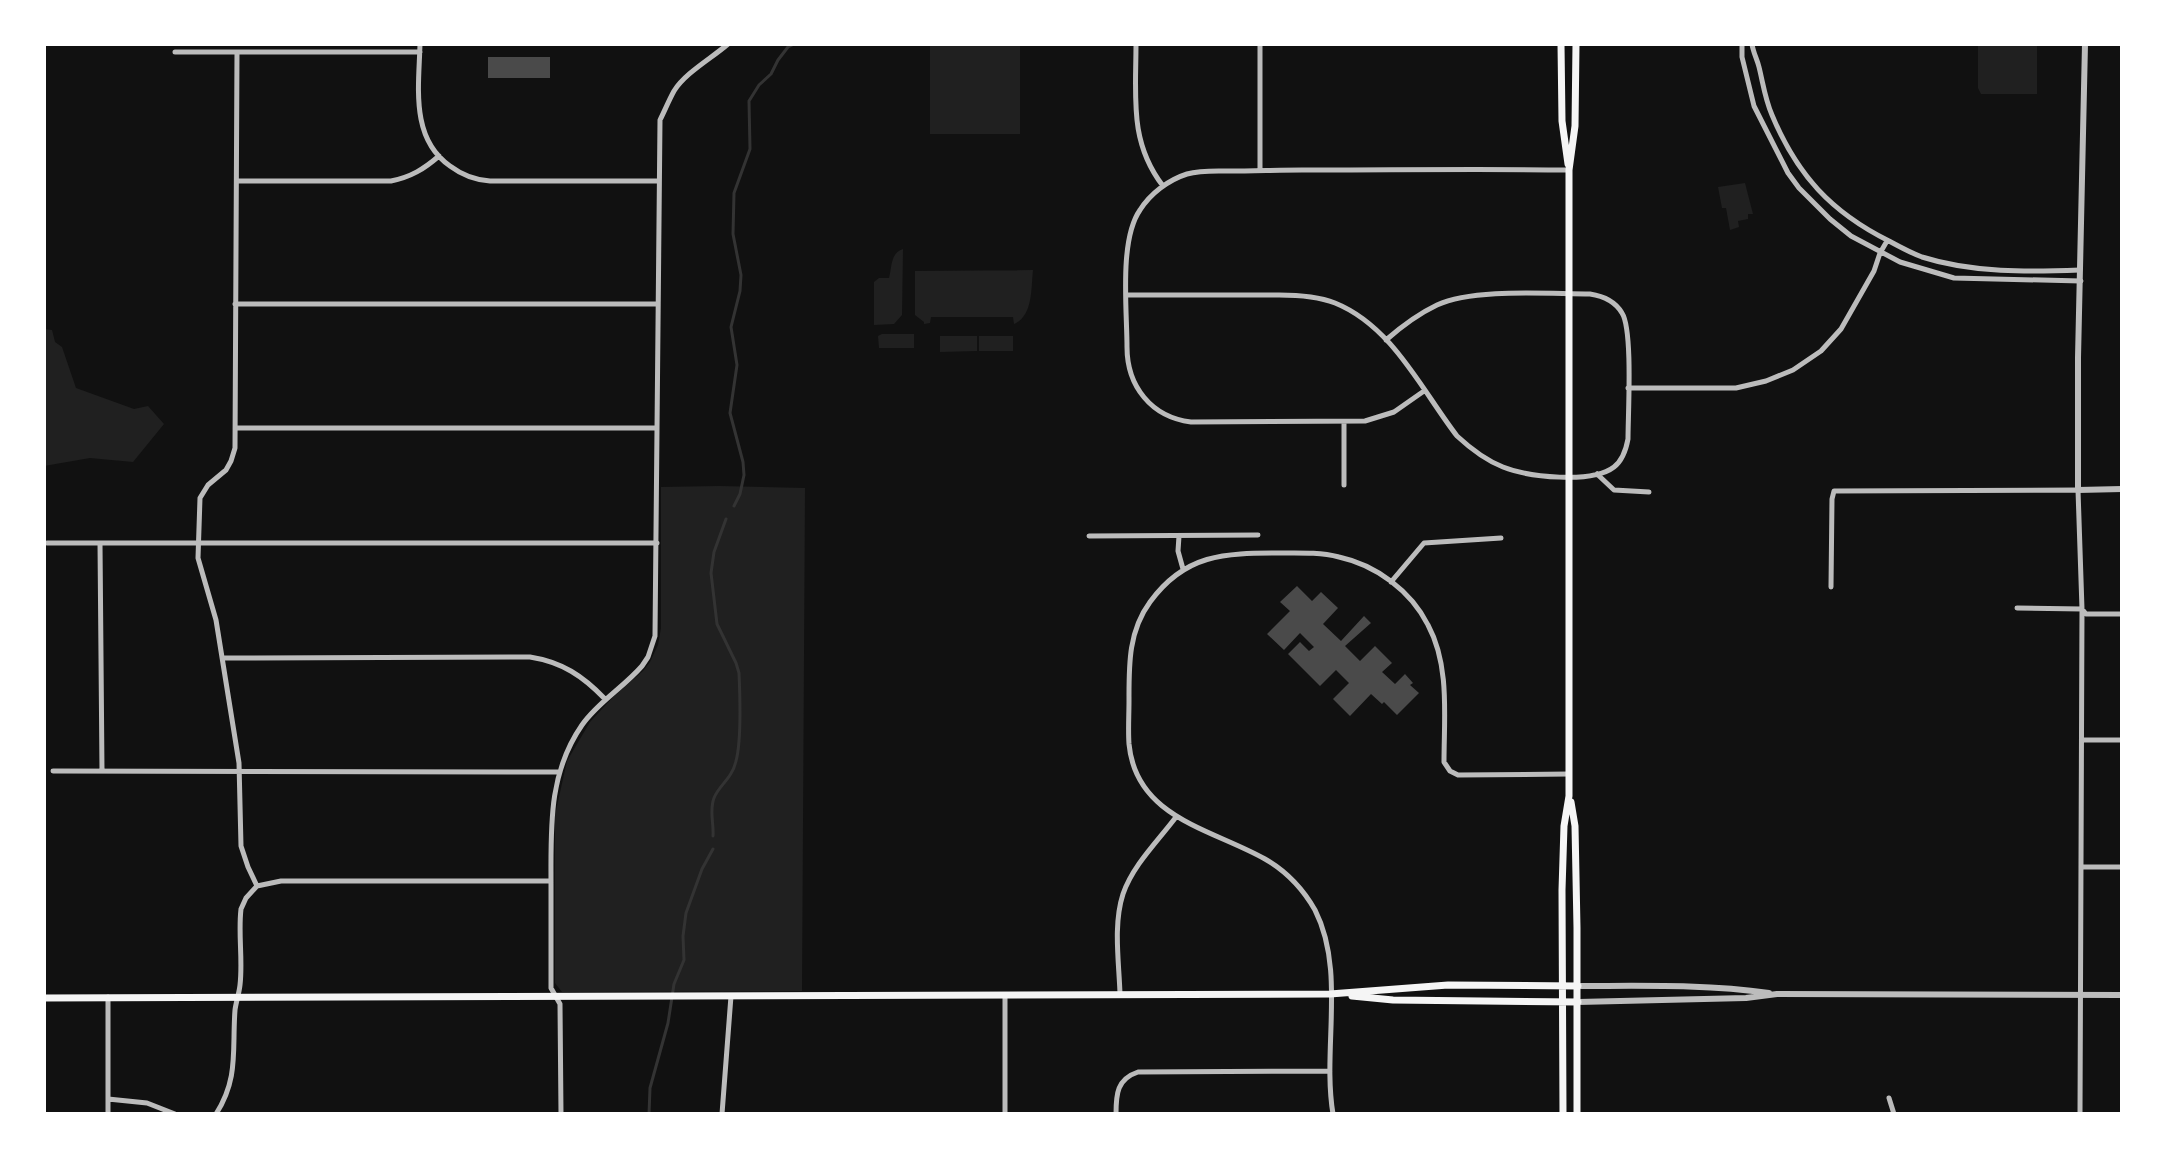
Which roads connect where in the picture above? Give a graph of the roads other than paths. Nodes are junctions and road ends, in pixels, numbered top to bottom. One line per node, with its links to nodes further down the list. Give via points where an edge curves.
1 (420, 44): 12 (street)
2 (728, 44): 17 (street, via 673,92 660,120)
3 (1136, 44): 18 (street, via 1137,130)
4 (1260, 44): 14 (street)
5 (1561, 44): 15 (main road)
6 (1576, 44): 15 (main road)
7 (1742, 44): 20 (street, via 1754,106 1788,173 1830,219)
8 (1752, 44): 19 (street, via 1771,113 1800,169 1839,212)
9 (2085, 44): 21 (street)
10 (175, 52): 11 (street)
11 (237, 52): 12 (street); 16 (street)
12 (420, 52): 13 (street, via 420,118)
13 (439, 156): 16 (street, via 421,171 391,181); 17 (street, via 460,173 483,180)
14 (1260, 170): 15 (street); 18 (street, via 1195,172)
15 (1569, 170): 23 (main road)
16 (237, 181): 25 (street)
17 (659, 181): 26 (street)
18 (1163, 186): 24 (street, via 1144,203 1131,226)
19 (1887, 241): 20 (street); 21 (street, via 1920,257 1957,265)
20 (1880, 253): 22 (street, via 1954,278); 28 (street, via 1841,329 1793,370 1736,388)
21 (2081, 270): 22 (street)
22 (2081, 281): 37 (street)
23 (1569, 294): 27 (street, via 1456,298 1419,314); 28 (street, via 1606,299 1622,313 1628,332); 34 (main road)
24 (1127, 295): 27 (street, via 1314,297 1353,312); 30 (street, via 1128,364 1137,389 1168,416 1191,422)
25 (235, 304): 26 (street); 31 (street)
26 (658, 304): 32 (street)
27 (1386, 340): 29 (street)
28 (1628, 388): 33 (street, via 1627,446 1615,466)
29 (1424, 391): 30 (street, via 1384,416); 34 (street, via 1457,436 1484,458 1523,473)
30 (1344, 422): 35 (street)
31 (235, 428): 32 (street); 45 (street, via 231,461 200,498)
32 (657, 428): 46 (street)
33 (1597, 474): 34 (street); 38 (street, via 1614,490)
34 (1569, 476): 61 (main road)
35 (1344, 485)
36 (2122, 489): 37 (street)
37 (2078, 490): 49 (street, via 1834,491); 51 (street)
38 (1649, 492)
39 (1258, 535): 41 (street)
40 (1089, 536): 41 (street)
41 (1179, 536): 47 (street)
42 (1501, 538): 48 (street, via 1424,543)
43 (47, 543): 44 (street)
44 (100, 543): 45 (street); 58 (street)
45 (198, 543): 46 (street); 53 (street)
46 (657, 543): 54 (street, via 651,651 636,673)
47 (1183, 569): 48 (street, via 1230,554 1311,553 1351,560); 63 (street, via 1144,612 1129,665 1134,765 1147,791)
48 (1391, 582): 61 (street, via 1422,614 1439,650 1444,762 1450,771)
49 (1831, 587)
50 (2017, 608): 51 (street)
51 (2082, 609): 52 (street, via 2086,614); 55 (street)
52 (2122, 614)
53 (222, 658): 54 (street, via 530,657 571,670); 59 (street)
54 (605, 699): 60 (street, via 577,732)
55 (2082, 740): 56 (street); 64 (street)
56 (2122, 740)
57 (53, 771): 58 (street)
58 (102, 771): 59 (street)
59 (239, 771): 60 (street); 67 (street, via 241,846)
60 (559, 772): 66 (street, via 552,800)
61 (1569, 774): 62 (main road)
62 (1569, 796): 68 (main road); 69 (main road, via 1575,826)
63 (1176, 817): 70 (street, via 1266,860 1299,887 1325,935); 72 (street, via 1124,893 1118,928)
64 (2081, 867): 65 (street); 73 (street)
65 (2122, 867)
66 (551, 881): 67 (street, via 281,881); 75 (street, via 551,988)
67 (257, 886): 79 (street, via 241,909)
68 (1561, 986): 69 (main road); 70 (main road, via 1448,985); 81 (main road)
69 (1578, 986): 71 (street); 82 (main road)
70 (1330, 994): 72 (main road); 81 (main road); 83 (street)
71 (1777, 994): 73 (street); 82 (street)
72 (1120, 995): 77 (main road)
73 (2081, 995): 74 (street); 97 (street)
74 (2122, 995)
75 (556, 996): 76 (main road); 79 (main road); 89 (street)
76 (731, 996): 77 (main road); 90 (street)
77 (1005, 996): 91 (street)
78 (108, 997): 79 (main road); 80 (main road); 85 (street)
79 (238, 997): 88 (street, via 232,1077)
80 (44, 998)
81 (1561, 1002): 82 (main road); 94 (main road)
82 (1578, 1002): 95 (main road)
83 (1330, 1071): 92 (street, via 1143,1071 1122,1081); 93 (street)
84 (1889, 1098): 96 (street)
85 (108, 1099): 86 (street); 87 (street, via 147,1103)
86 (108, 1114)
87 (175, 1114)
88 (216, 1114)
89 (561, 1114)
90 (722, 1114)
91 (1005, 1114)
92 (1116, 1114)
93 (1333, 1114)
94 (1563, 1114)
95 (1577, 1114)
96 (1894, 1114)
97 (2080, 1114)

